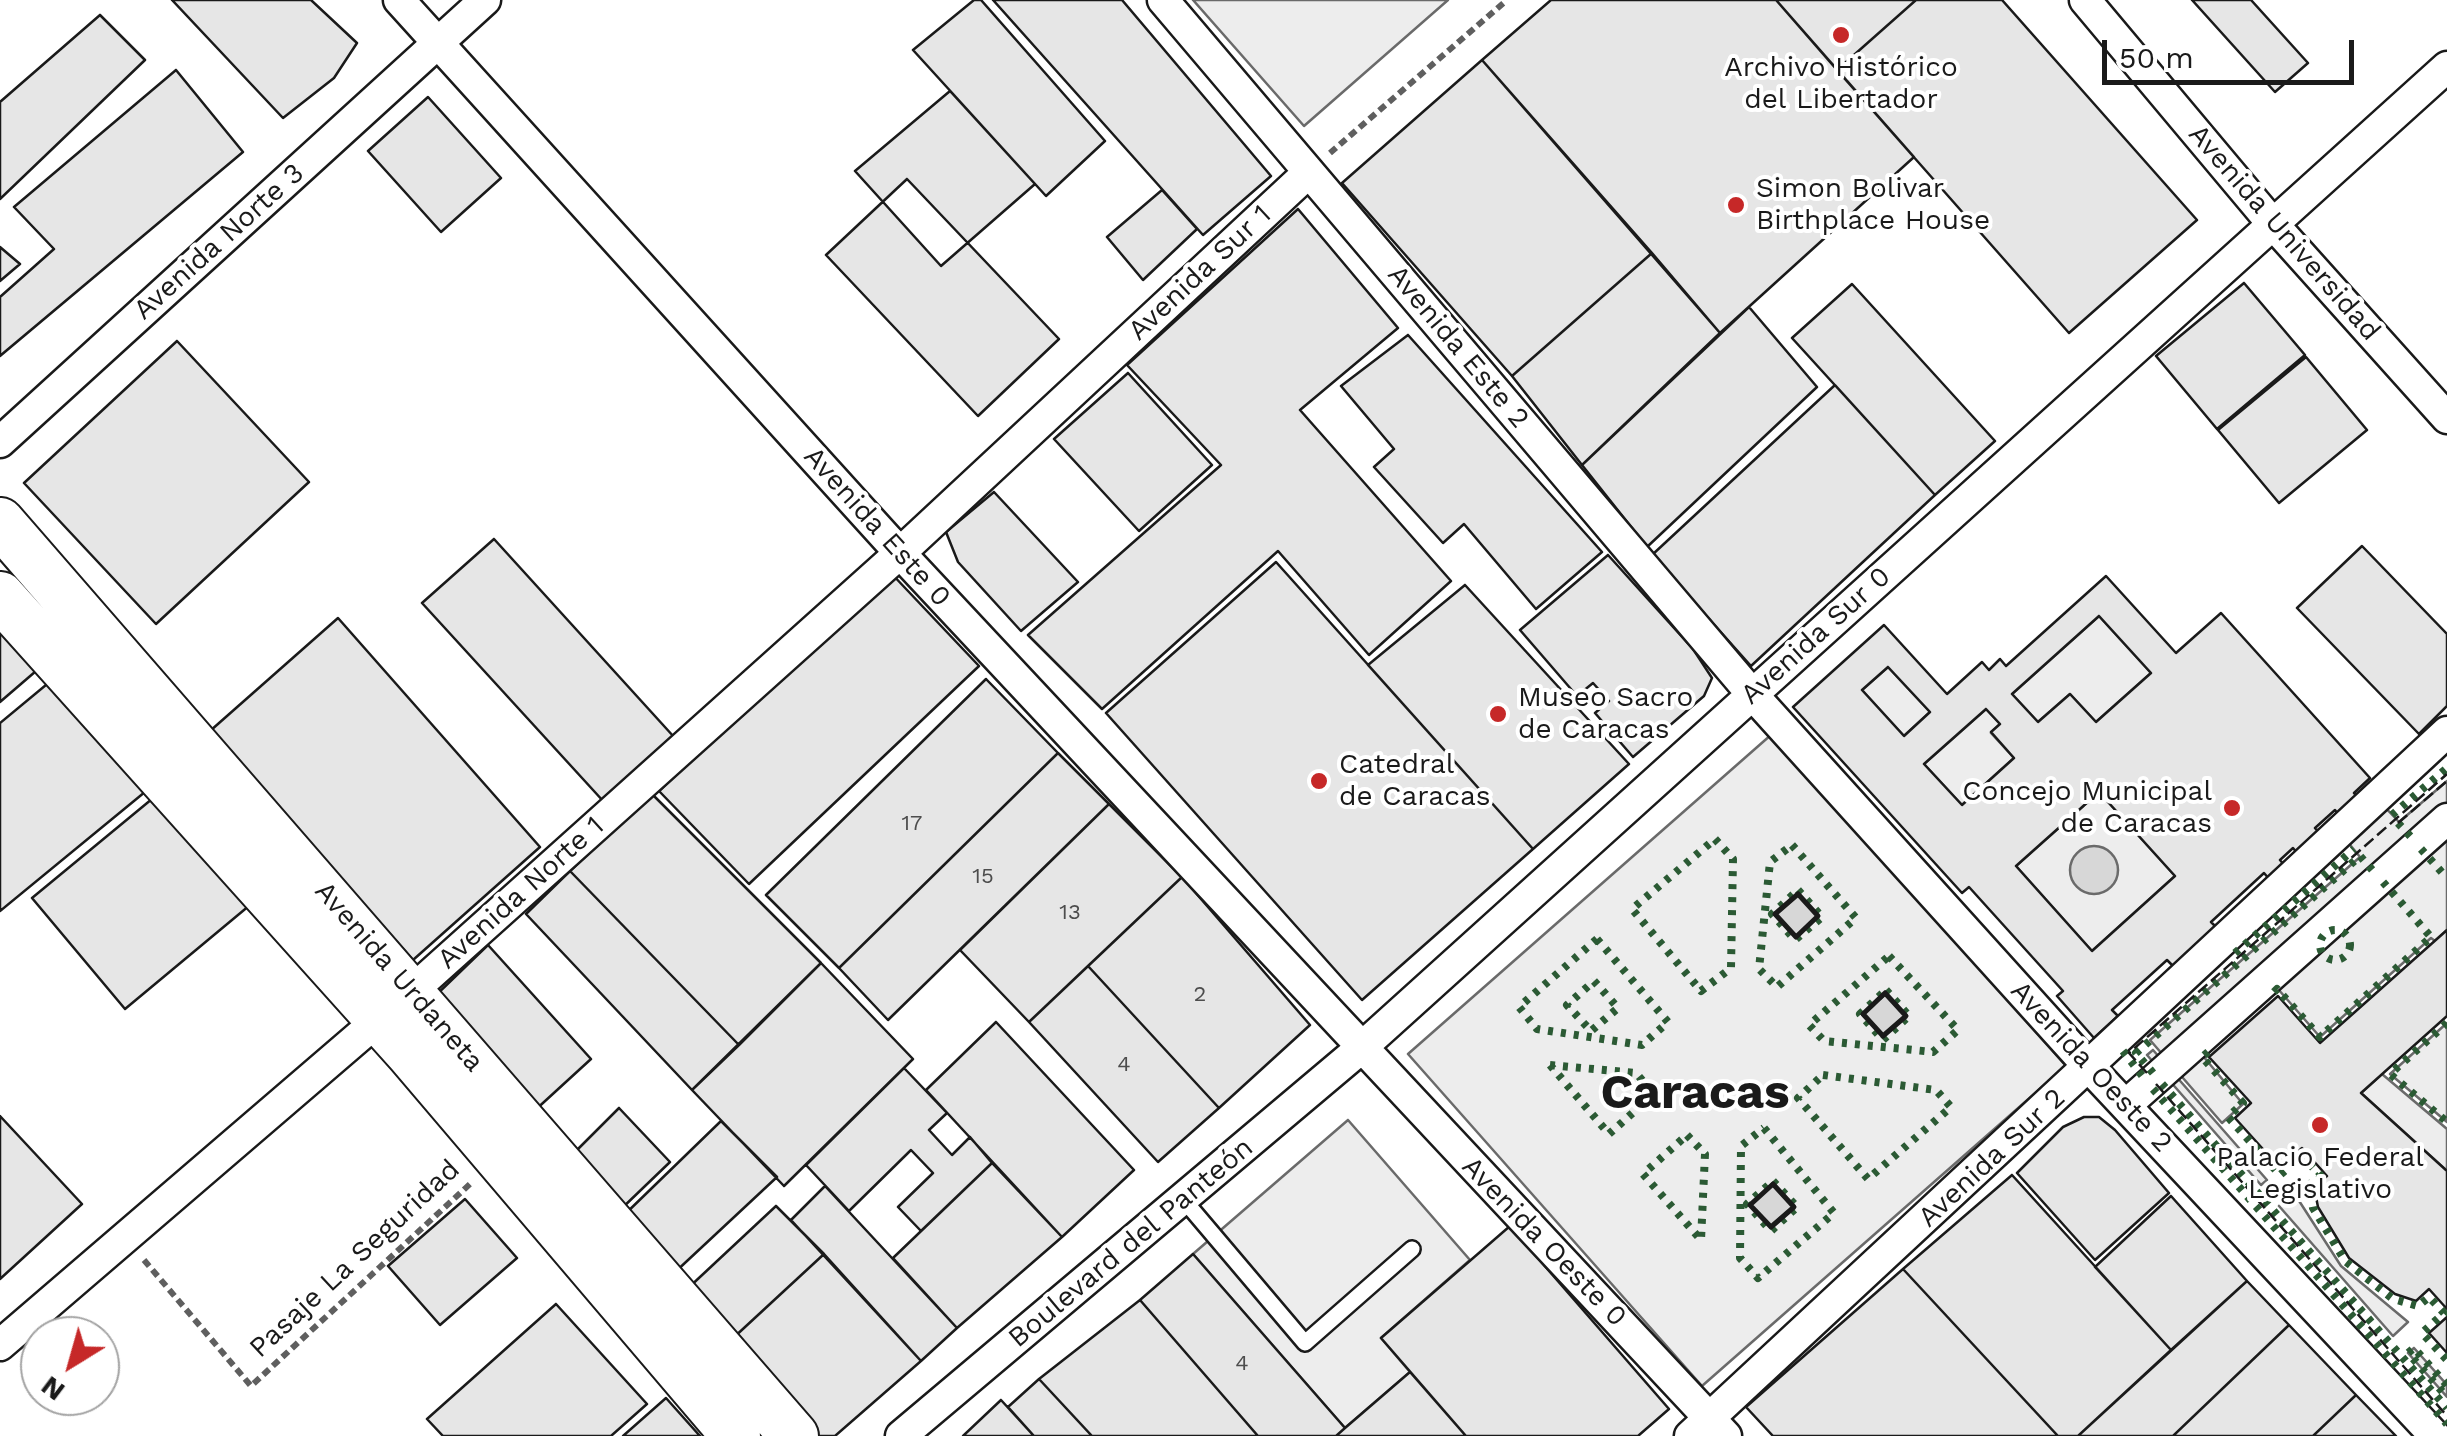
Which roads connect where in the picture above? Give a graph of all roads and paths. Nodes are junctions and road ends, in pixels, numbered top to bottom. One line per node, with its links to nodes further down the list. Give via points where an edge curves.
1 (399, 0): 6 (street, Avenida Este 0)
2 (486, 0): 6 (street, Avenida Norte 3)
3 (1163, 0): 8 (street, Avenida Este 2)
4 (1507, 0): 8 (path)
5 (2085, 0): 9 (street, Avenida Universidad)
6 (438, 41): 11 (street, Avenida Norte 3); 13 (street, Avenida Este 0)
7 (2447, 67): 9 (street, Avenida Sur 0)
8 (1309, 172): 13 (street, Avenida Sur 1); 15 (street, Avenida Este 2)
9 (2272, 223): 10 (street, Avenida Universidad); 15 (street, Avenida Sur 0)
10 (2447, 418)
11 (0, 442)
12 (0, 522): 18 (main road, Avenida Urdaneta)
13 (900, 553): 18 (street, Avenida Norte 1); 19 (street, Avenida Este 0)
14 (0, 596): 18 (main road, Avenida Urdaneta)
15 (1752, 694): 19 (street, Avenida Sur 0); 20 (street, Avenida Oeste 2)
16 (2447, 732): 20 (street, Avenida Sur 2)
17 (2447, 819): 21 (street)
18 (396, 1006): 22 (main road, Avenida Urdaneta); 24 (street, Avenida Norte 1); 30 (main road, Avenida Urdaneta)
19 (1360, 1049): 23 (street, Boulevard del Panteón); 28 (street, Avenida Oeste 0)
20 (2090, 1068): 21 (street, Avenida Oeste 2); 28 (street, Avenida Sur 2)
21 (2126, 1105): 32 (street, Avenida Oeste 2)
22 (500, 1156): 24 (path, Pasaje La Seguridad, via 251,1386); 29 (main road, Avenida Urdaneta)
23 (1183, 1199): 25 (lane, via 1305,1343); 31 (street, Boulevard del Panteón)
24 (125, 1238): 26 (street, Avenida Norte 1)
25 (1412, 1249)
26 (0, 1345)
27 (1702, 1383): 28 (street)
28 (1709, 1430)
29 (736, 1436)
30 (794, 1436)
31 (901, 1436)
32 (2435, 1436)

